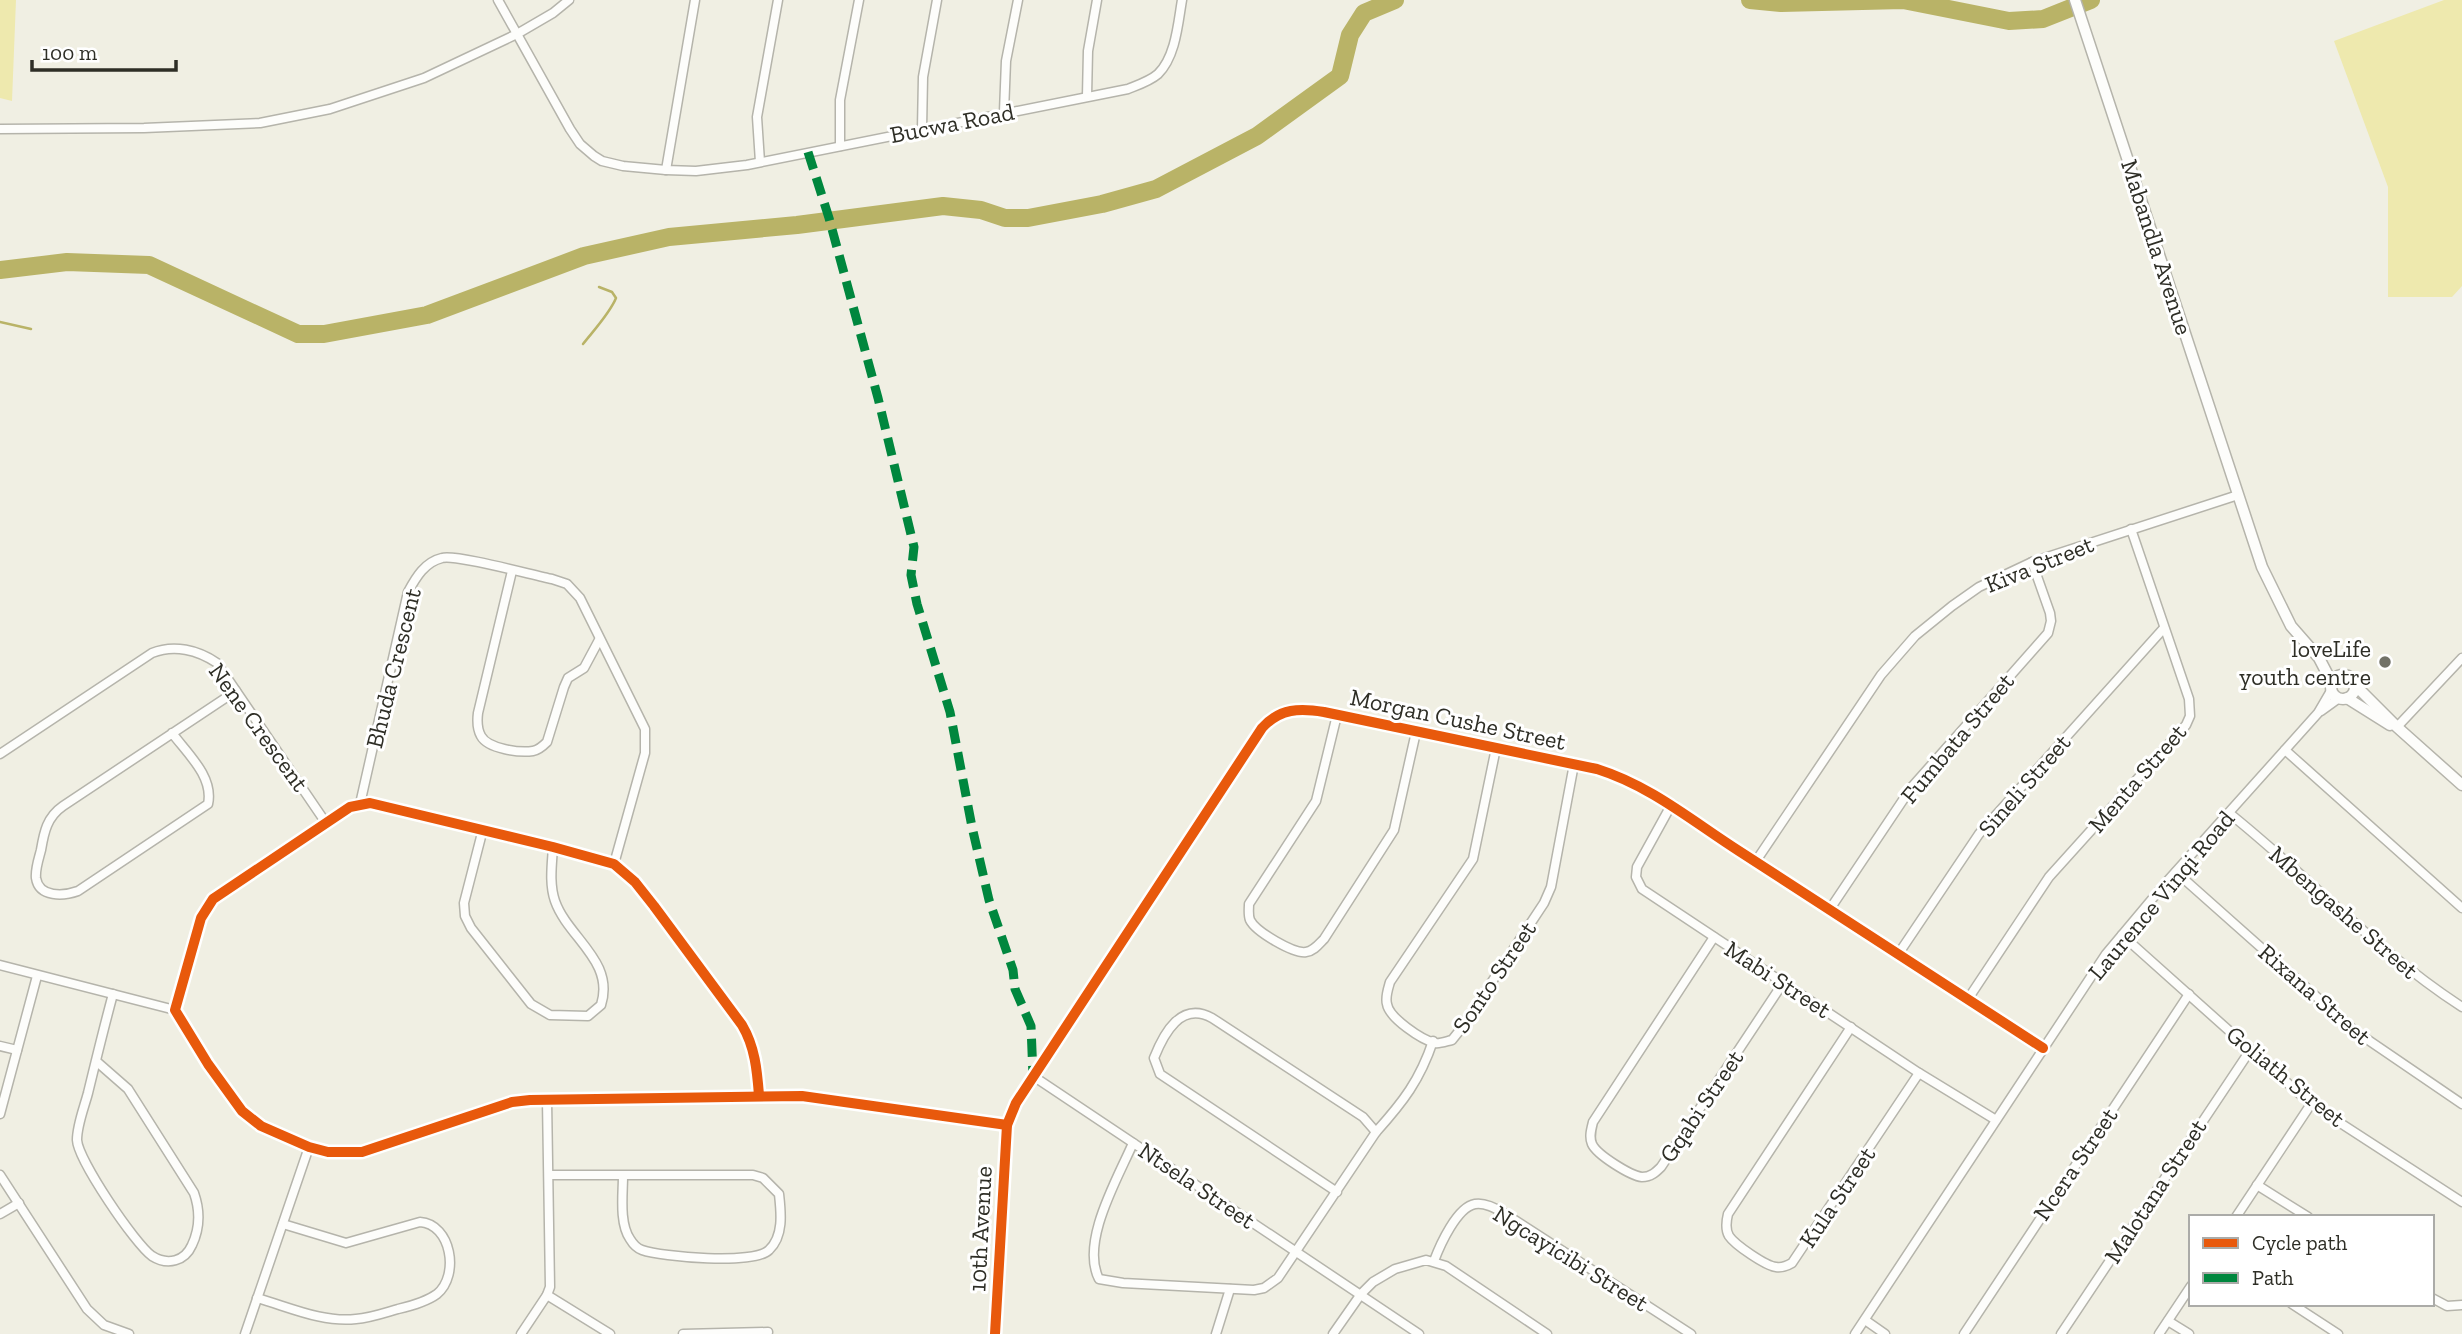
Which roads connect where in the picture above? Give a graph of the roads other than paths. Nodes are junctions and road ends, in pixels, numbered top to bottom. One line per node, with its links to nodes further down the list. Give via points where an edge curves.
1 (498, 0): 11 (street, Bucwa Road)
2 (569, 0): 11 (street)
3 (695, 0): 18 (street)
4 (778, 0): 17 (street, via 757,117)
5 (859, 0): 16 (street, via 840,100)
6 (937, 0): 15 (street, via 922,85)
7 (1018, 0): 13 (street, via 1006,61)
8 (1097, 0): 12 (street, via 1088,51)
9 (1182, 0): 12 (street, Bucwa Road, via 1174,41 1158,74 1128,89)
10 (2075, 0): 19 (street, Mabandla Avenue)
11 (517, 34): 14 (street, via 424,78 330,109 272,120 144,128); 18 (street, Bucwa Road, via 580,144 602,161)
12 (1087, 96): 13 (street, Bucwa Road)
13 (1004, 112): 15 (street, Bucwa Road)
14 (0, 129)
15 (922, 129): 16 (street, Bucwa Road)
16 (840, 146): 17 (street, Bucwa Road)
17 (760, 162): 18 (street, Bucwa Road)
18 (666, 170)
19 (2238, 495): 20 (street, Kiva Street); 25 (street, Mabandla Avenue, via 2280,606)
20 (2132, 529): 21 (street, Kiva Street); 23 (street, Menta Street)
21 (2032, 562): 48 (street, Kiva Street, via 1979,587 1904,647); 52 (street, Fumbata Street, via 2050,613 2048,633 1920,776)
22 (512, 571): 24 (street, Bhuda Crescent, via 552,579 573,589); 24 (street, via 478,713 478,728 486,741 518,750 542,748 568,678 584,668); 42 (street, Bhuda Crescent, via 450,557 431,562 416,576 408,592)
23 (2164, 628): 55 (street, Sineli Street, via 1985,827); 61 (street, Menta Street, via 2189,699 2188,721 2049,877)
24 (599, 639): 49 (street, Bhuda Crescent, via 639,715 646,740)
25 (2319, 658): 27 (street); 29 (street)
26 (2462, 658): 34 (street)
27 (2343, 676): 28 (street); 29 (street)
28 (2355, 685): 31 (street, via 2353,693); 34 (street)
29 (2332, 686): 31 (street); 32 (street, Laurence Vinqi Road)
30 (236, 691): 36 (street); 39 (street, Nene Crescent, via 217,663 206,656 182,649 160,650); 45 (street, Nene Crescent)
31 (2343, 698): 32 (street, Laurence Vinqi Road); 34 (street)
32 (2318, 713): 38 (street, Laurence Vinqi Road)
33 (1337, 715): 35 (street, Morgan Cushe Street); 35 (street, via 1316,802 1249,904 1251,922 1258,929 1298,952 1313,950 1324,939 1391,836); 72 (street, Morgan Cushe Street, via 1296,709 1279,714 1262,728)
34 (2400, 724): 41 (street)
35 (1416, 732): 37 (street, Morgan Cushe Street)
36 (173, 733): 36 (street, via 208,782 208,804 78,891 61,895 44,890 36,875 51,816)
37 (1496, 748): 40 (street, Morgan Cushe Street); 65 (street, Sonto Street, via 1473,859 1387,991 1388,1009 1395,1018)
38 (2284, 750): 44 (street, Laurence Vinqi Road); 51 (street)
39 (0, 754)
40 (1574, 764): 43 (street, Morgan Cushe Street, via 1625,778); 65 (street, Sonto Street, via 1555,870 1544,903 1452,1040)
41 (2462, 785)
42 (360, 804): 45 (street); 46 (street, via 390,806)
43 (1674, 805): 48 (street, Morgan Cushe Street); 54 (street, Mabi Street, via 1639,861 1637,881 1642,889)
44 (2229, 813): 50 (street, Laurence Vinqi Road); 62 (street, Mbengashe Street, via 2392,957)
45 (327, 823): 63 (street, via 213,899 201,918)
46 (483, 829): 47 (street); 47 (street, via 464,903 471,928 531,1004 550,1015 588,1016 601,1005 604,981 597,962 568,926 553,897)
47 (553, 847): 49 (street)
48 (1756, 861): 52 (street, Morgan Cushe Street)
49 (614, 864): 73 (street, via 635,882 742,1025 755,1055)
50 (2176, 872): 53 (street, Laurence Vinqi Road); 76 (street, Rixana Street, via 2355,1031)
51 (2462, 908)
52 (1830, 909): 55 (street, Morgan Cushe Street)
53 (2122, 935): 60 (street, Goliath Street); 67 (street, Laurence Vinqi Road)
54 (1714, 937): 58 (street, Mabi Street); 58 (street, Gqabi Street, via 1593,1122 1590,1135 1595,1149 1630,1174 1651,1176 1661,1167)
55 (1899, 953): 61 (street, Morgan Cushe Street)
56 (0, 965): 57 (street)
57 (37, 976): 59 (street); 69 (street)
58 (1783, 983): 64 (street, Mabi Street)
59 (113, 994): 63 (street); 70 (street)
60 (2189, 994): 68 (street, Goliath Street); 122 (street, Ncera Street)
61 (1968, 999): 67 (street, Morgan Cushe Street)
62 (2462, 1007)
63 (175, 1010): 82 (street, via 242,1111 261,1126)
64 (1851, 1027): 71 (street, Mabi Street); 71 (street, Kula Street, via 1728,1214 1727,1234 1737,1244 1770,1265 1792,1263)
65 (1433, 1041): 80 (street, via 1414,1086)
66 (0, 1046): 69 (street)
67 (2043, 1048): 78 (street, Laurence Vinqi Road)
68 (2250, 1049): 75 (street, Goliath Street); 123 (street, Malotana Street)
69 (18, 1050): 77 (street)
70 (96, 1061): 70 (street, via 128,1089 194,1193 200,1212 197,1233 180,1260 162,1260 143,1247 93,1177 79,1149 78,1134)
71 (1919, 1073): 78 (street, Mabi Street)
72 (1033, 1076): 79 (street, Morgan Cushe Street); 81 (street, Ntsela Street)
73 (759, 1095): 74 (street); 79 (street, via 821,1097)
74 (547, 1100): 82 (street, via 512,1102 362,1152); 84 (street)
75 (2311, 1104): 86 (street); 88 (street, Goliath Street)
76 (2462, 1104)
77 (0, 1114)
78 (1996, 1120): 104 (street, Laurence Vinqi Road)
79 (1007, 1125): 114 (street, 10th Avenue)
80 (1376, 1132): 87 (street); 87 (street, via 1363,1117 1205,1014 1182,1015 1164,1038 1154,1058 1160,1074)
81 (1133, 1143): 94 (street, Ntsela Street); 96 (street, via 1101,1217 1094,1263 1100,1279)
82 (309, 1147): 93 (street)
83 (0, 1175): 89 (street)
84 (549, 1175): 85 (street); 99 (street)
85 (623, 1176): 85 (street, via 625,1227 642,1250 687,1258 743,1257 764,1254 778,1235 779,1194 763,1178)
86 (2258, 1185): 91 (street); 92 (street)
87 (1337, 1192): 94 (street)
88 (2462, 1202)
89 (19, 1203): 90 (street); 106 (street, via 87,1309)
90 (0, 1214)
91 (2237, 1215)
92 (2305, 1215)
93 (283, 1224): 100 (street); 100 (street, via 346,1242 427,1223 436,1227 448,1248 446,1281 429,1299 354,1320 325,1318)
94 (1294, 1250): 96 (street, via 1273,1283 1254,1290); 98 (street, Ntsela Street)
95 (1434, 1261): 98 (street, via 1395,1269); 118 (street); 119 (street, Ngcayicibi Street, via 1453,1223 1468,1207 1481,1203 1507,1215)
96 (1230, 1289): 115 (street)
97 (2189, 1289): 105 (street)
98 (1361, 1294): 116 (street); 117 (street, Ntsela Street)
99 (547, 1295): 111 (street); 112 (street)
100 (257, 1298): 110 (street)
101 (2434, 1299): 102 (street, via 2447,1306)
102 (2462, 1305)
103 (2295, 1306): 126 (street)
104 (1865, 1320): 120 (street, Laurence Vinqi Road); 121 (street)
105 (2168, 1321): 124 (street); 125 (street)
106 (104, 1325): 108 (street); 109 (street)
107 (768, 1332): 113 (street)
108 (100, 1334)
109 (129, 1334)
110 (245, 1334)
111 (521, 1334)
112 (609, 1334)
113 (682, 1334)
114 (995, 1334)
115 (1216, 1334)
116 (1333, 1334)
117 (1419, 1334)
118 (1547, 1334)
119 (1691, 1334)
120 (1855, 1334)
121 (1885, 1334)
122 (1964, 1334)
123 (2061, 1334)
124 (2159, 1334)
125 (2189, 1334)
126 (2338, 1334)

